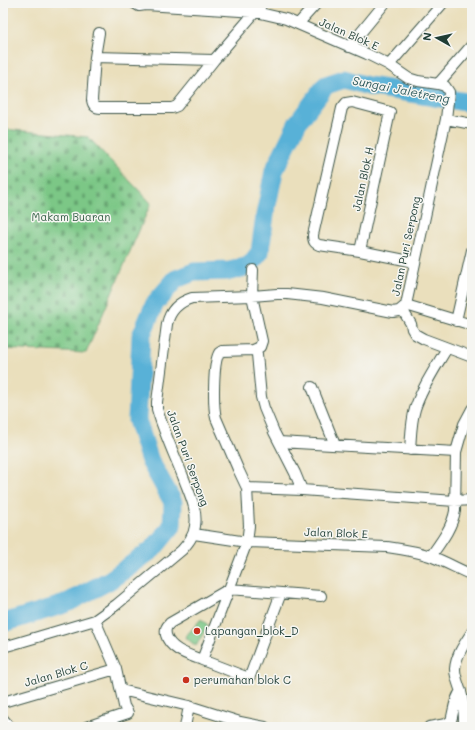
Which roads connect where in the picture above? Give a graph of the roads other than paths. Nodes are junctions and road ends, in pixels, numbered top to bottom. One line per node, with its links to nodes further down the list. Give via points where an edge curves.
1 (135, 3): 6 (street, Jalan Blok E, via 139,6)
2 (263, 3): 7 (street)
3 (317, 3): 8 (street)
4 (385, 3): 11 (street)
5 (443, 3): 14 (street)
6 (146, 4): 7 (street, Jalan Blok E)
7 (256, 12): 8 (street, Jalan Blok E); 13 (street)
8 (298, 24): 11 (street, Jalan Blok E)
9 (99, 33): 12 (street)
10 (472, 44): 15 (street)
11 (349, 47): 14 (street, Jalan Blok E)
12 (95, 57): 13 (street); 13 (street, via 92,103 95,107 101,108 174,108)
13 (214, 60)
14 (389, 66): 15 (street, Jalan Blok E, via 413,80)
15 (438, 84): 16 (street, Jalan Blok E, via 445,86 449,92)
16 (447, 116): 17 (street); 20 (street, Jalan Puri Serpong)
17 (472, 124)
18 (472, 250): 24 (street)
19 (360, 251): 19 (street, Jalan Blok H, via 390,112 348,102 342,108 313,236 314,243 319,245); 20 (street)
20 (415, 262): 23 (street, Jalan Puri Serpong)
21 (253, 270): 22 (street)
22 (252, 296): 23 (street, Jalan Puri Serpong, via 287,294 323,298 394,312); 27 (street, via 262,341 260,348); 39 (street, Jalan Puri Serpong, via 192,298 176,307 168,319 157,409 191,497 196,516)
23 (404, 307): 24 (street); 26 (street, via 415,334)
24 (456, 320): 25 (street)
25 (472, 325)
26 (447, 348): 28 (street); 33 (street, via 415,409)
27 (253, 350): 31 (street, via 257,354 264,408); 35 (street, via 219,353 213,402 216,418)
28 (472, 357)
29 (312, 387): 32 (street)
30 (472, 409): 34 (street, via 464,424)
31 (279, 442): 32 (street); 36 (street)
32 (335, 445): 33 (street)
33 (410, 450): 34 (street)
34 (456, 452): 38 (street)
35 (248, 488): 36 (street); 40 (street)
36 (302, 490): 38 (street)
37 (472, 500): 38 (street)
38 (455, 501): 41 (street, via 454,518)
39 (194, 534): 40 (street, Jalan Blok E); 46 (street, via 182,550)
40 (247, 542): 41 (street, Jalan Blok E, via 387,547); 43 (street)
41 (431, 556): 42 (street, Jalan Blok E)
42 (472, 575)
43 (229, 589): 44 (street); 49 (street); 49 (street, via 170,623 165,630 170,643 184,653)
44 (281, 593): 45 (street); 49 (street, via 248,678)
45 (321, 596)
46 (95, 620): 48 (street); 50 (street)
47 (472, 632): 52 (street, via 458,656 455,667)
48 (3, 647)
49 (202, 660)
50 (116, 670): 51 (street); 53 (street, Jalan Blok C)
51 (121, 690): 54 (street); 57 (street, via 128,713)
52 (461, 691): 60 (street, via 456,698 451,721); 61 (street)
53 (3, 702)
54 (189, 706): 58 (street); 59 (street)
55 (3, 719): 56 (street)
56 (10, 727)
57 (86, 727)
58 (185, 727)
59 (265, 727)
60 (429, 727)
61 (464, 727)

